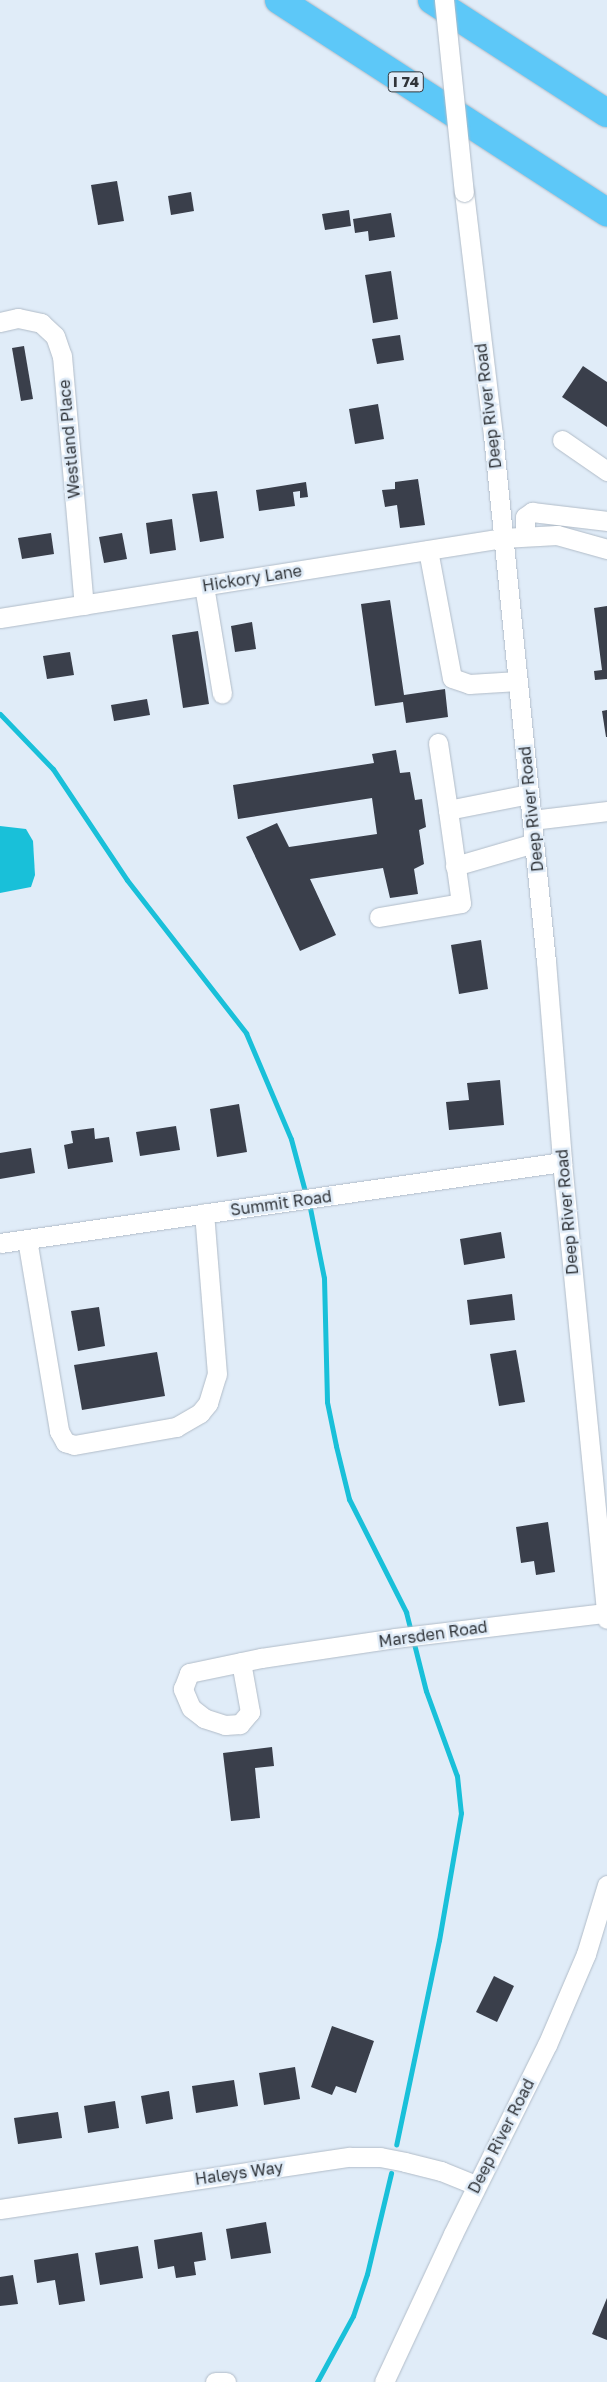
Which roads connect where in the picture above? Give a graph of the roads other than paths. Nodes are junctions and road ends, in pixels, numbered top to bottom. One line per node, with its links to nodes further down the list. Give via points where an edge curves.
1 (279, 0): 5 (highway, I 74)
2 (432, 0): 4 (highway)
3 (444, 0): 10 (street, Deep River Road, bridge)
4 (607, 113)
5 (607, 212)
6 (0, 322): 17 (street, Westland Place, via 18,318 41,322 55,336 62,356)
7 (562, 440): 8 (street)
8 (607, 471)
9 (532, 512): 10 (street); 11 (street); 12 (street, via 525,517)
10 (500, 513): 13 (street, Deep River Road)
11 (607, 521)
12 (525, 535): 13 (street, Hickory Lane); 14 (street, Hickory Lane, via 557,535)
13 (503, 538): 15 (street, Hickory Lane); 19 (street, Deep River Road)
14 (607, 549)
15 (428, 550): 16 (street, Hickory Lane); 19 (street, via 452,678 469,684)
16 (204, 586): 17 (street, Hickory Lane); 20 (street)
17 (84, 605): 18 (street, Hickory Lane)
18 (0, 618)
19 (518, 680): 22 (street, Deep River Road)
20 (222, 694)
21 (438, 743): 23 (street)
22 (529, 794): 23 (street); 25 (street, Deep River Road)
23 (448, 810): 27 (street)
24 (607, 811): 25 (street)
25 (532, 820): 26 (street, Deep River Road)
26 (534, 843): 27 (street); 29 (street, Deep River Road)
27 (455, 866): 28 (street, via 461,903)
28 (379, 917)
29 (562, 1162): 30 (street, Summit Road); 33 (street, Deep River Road)
30 (204, 1214): 31 (street, Summit Road); 31 (street, via 218,1374 208,1402 200,1413 176,1427 74,1445 65,1442 59,1431)
31 (27, 1239): 32 (street, Summit Road)
32 (0, 1243)
33 (604, 1571): 34 (street, Deep River Road)
34 (606, 1613): 35 (street, Deep River Road); 36 (street, Marsden Road, via 486,1626)
35 (607, 1619)
36 (241, 1662)
37 (607, 1885): 38 (street, Deep River Road, via 586,1954 565,2004)
38 (476, 2185): 39 (street, Haleys Way, via 441,2171 405,2162 380,2157 350,2157); 42 (street, Deep River Road)
39 (0, 2209)
40 (215, 2382): 41 (street)
41 (226, 2382)
42 (384, 2382)

